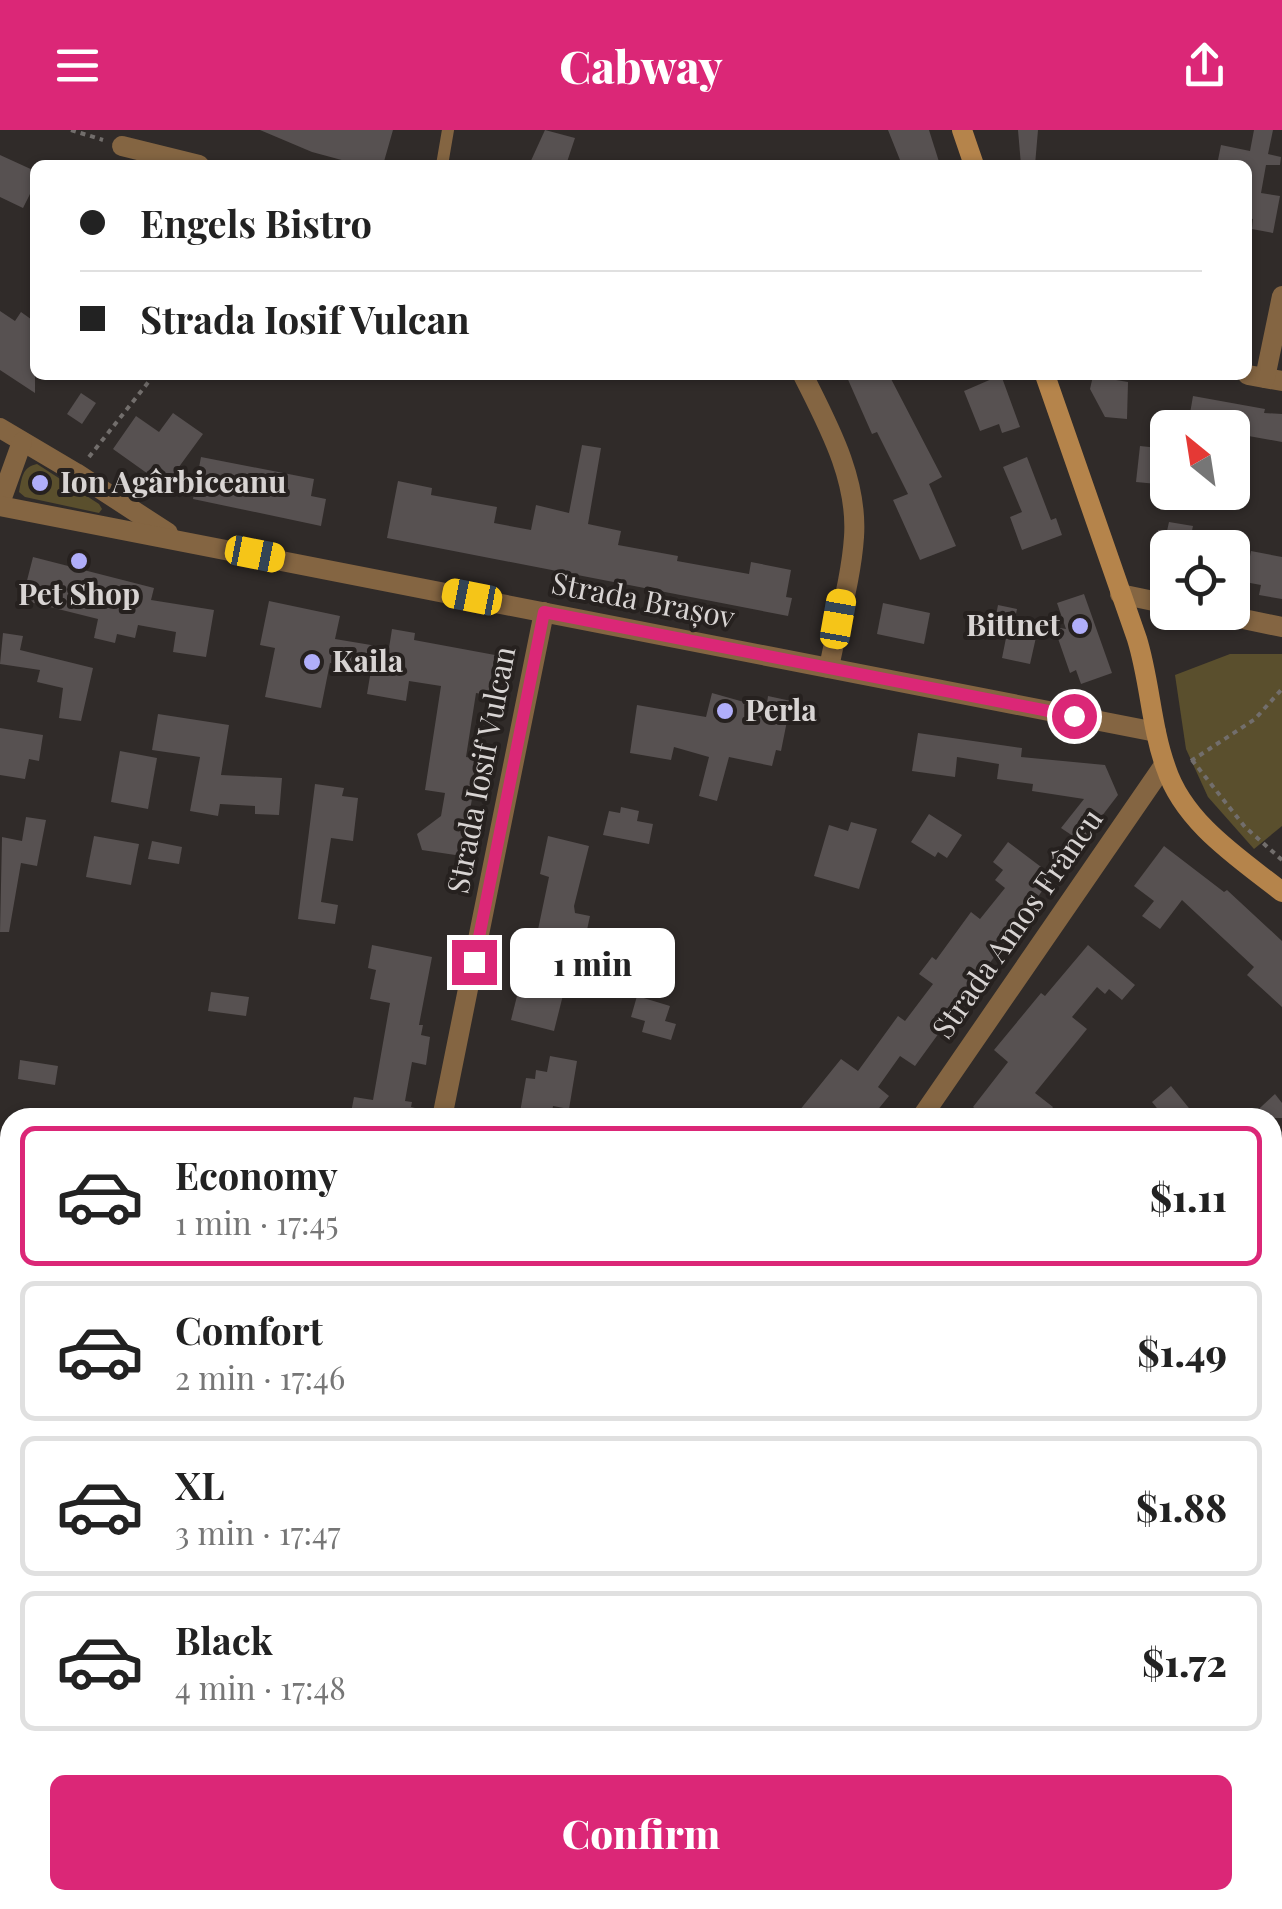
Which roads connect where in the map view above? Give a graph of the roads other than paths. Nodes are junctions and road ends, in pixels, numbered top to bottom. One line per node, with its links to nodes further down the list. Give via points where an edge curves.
1 (448, 130): 5 (lane)
2 (962, 130): 6 (main road)
3 (122, 146): 4 (street)
4 (179, 160)
5 (443, 160)
6 (972, 160)
7 (1282, 296): 8 (street)
8 (1265, 378)
9 (806, 380): 20 (street, via 832,433 852,502 854,537)
10 (1047, 380): 15 (main road)
11 (0, 428): 12 (street)
12 (22, 442): 13 (street); 14 (street)
13 (0, 505): 14 (street, Strada Brașov)
14 (175, 538): 17 (street, Strada Brașov)
15 (1120, 594): 16 (street); 21 (main road, via 1147,673)
16 (1150, 600)
17 (544, 612): 20 (street, Strada Brașov); 24 (street, Strada Iosif Vulcan)
18 (1250, 621): 19 (street)
19 (1282, 628)
20 (829, 668): 21 (street, Strada Brașov)
21 (1156, 732): 22 (main road)
22 (1164, 764): 23 (main road, via 1203,826); 25 (street, Strada Amos Frâncu)
23 (1282, 892)
24 (444, 1108)
25 (928, 1108)

